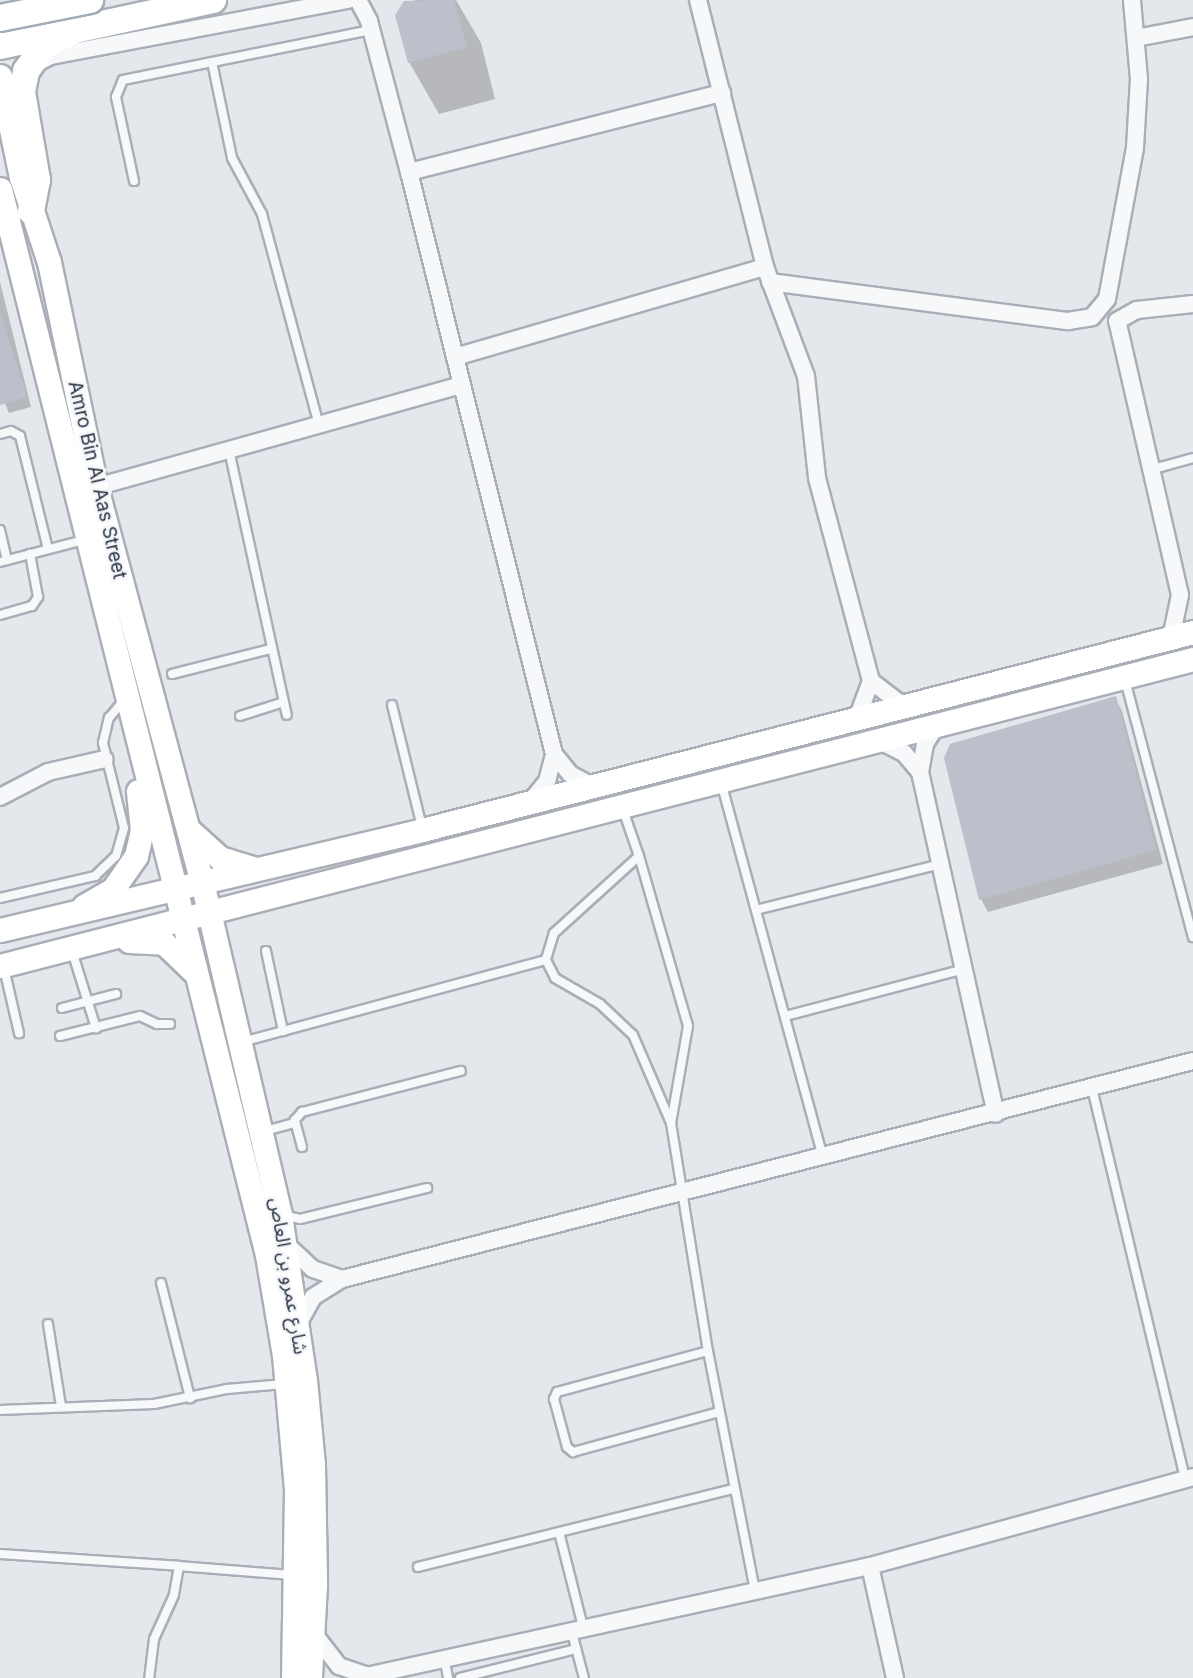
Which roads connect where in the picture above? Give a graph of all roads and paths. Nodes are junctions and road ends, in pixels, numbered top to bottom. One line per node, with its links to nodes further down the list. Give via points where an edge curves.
1 (3, 0): 10 (main road)
2 (213, 0): 8 (main road)
3 (348, 0): 16 (street, via 51,57)
4 (358, 0): 11 (street)
5 (376, 0): 11 (street)
6 (698, 0): 17 (street)
7 (1132, 0): 13 (street)
8 (87, 13): 9 (main road, bridge); 10 (main road); 14 (main road); 16 (main road)
9 (0, 16): 10 (main road)
10 (31, 24)
11 (370, 26): 15 (lane); 18 (street)
12 (1193, 27): 13 (street)
13 (1136, 38): 24 (street, via 1135,148 1107,299)
14 (0, 46)
15 (212, 62): 19 (lane, via 119,83 116,97); 28 (lane, via 232,158 264,221)
16 (13, 73): 21 (main road, via 22,92 37,180)
17 (722, 93): 18 (street); 22 (street)
18 (410, 172): 26 (street)
19 (134, 181)
20 (0, 189): 21 (main road, Amro Bin Al Aas Street)
21 (13, 213): 33 (main road, Amro Bin Al Aas Street, via 49,262); 35 (main road, Amro Bin Al Aas Street)
22 (767, 274): 24 (street, via 1068,321 1084,320); 26 (street); 47 (street, via 804,368 817,478)
23 (1193, 304): 25 (street, via 1137,310)
24 (1099, 310): 25 (street)
25 (1117, 321): 32 (street)
26 (455, 356): 27 (street)
27 (462, 385): 28 (street); 57 (street)
28 (318, 425): 30 (street)
29 (0, 434): 36 (lane, via 11,431 20,436)
30 (229, 450): 33 (street); 43 (lane)
31 (1193, 458): 32 (lane)
32 (1153, 469): 39 (street)
33 (96, 487): 65 (main road, Amro Bin Al Aas Street)
34 (0, 530): 38 (lane)
35 (90, 538): 36 (lane); 50 (main road, Amro Bin Al Aas Street)
36 (48, 550): 37 (lane)
37 (30, 554): 38 (lane); 41 (lane, via 38,597 32,606)
38 (4, 561)
39 (1181, 595): 40 (street); 42 (street)
40 (1193, 611)
41 (0, 615)
42 (1186, 636): 46 (main road, via 1180,651 1138,665); 51 (main road)
43 (270, 649): 45 (lane); 48 (lane)
44 (1193, 659): 46 (main road)
45 (172, 674)
46 (1125, 677): 55 (main road); 78 (lane)
47 (871, 681): 51 (street); 54 (street)
48 (284, 702): 52 (lane); 53 (lane)
49 (392, 705): 66 (lane)
50 (128, 706): 58 (lane, via 106,726); 71 (main road, Amro Bin Al Aas Street); 77 (main road, via 130,754 142,816 140,843 130,868 113,889 90,904)
51 (906, 709): 54 (main road)
52 (287, 715)
53 (240, 716)
54 (856, 721): 61 (main road)
55 (935, 728): 56 (main road); 59 (street, via 925,744)
56 (882, 742): 59 (street, via 904,753); 60 (main road)
57 (554, 754): 61 (street, via 570,774); 63 (street, via 547,781)
58 (106, 759): 62 (street, via 41,775); 72 (lane, via 124,828 116,856 94,876)
59 (920, 772): 68 (street)
60 (721, 782): 64 (main road); 74 (lane)
61 (593, 786): 63 (main road)
62 (0, 797)
63 (530, 803): 66 (main road)
64 (622, 807): 67 (lane); 73 (main road)
65 (185, 824): 69 (main road, via 209,852); 70 (main road, Amro Bin Al Aas Street)
66 (422, 830): 69 (main road)
67 (639, 856): 82 (lane, via 554,933); 102 (lane, via 688,1026)
68 (941, 864): 74 (lane); 85 (street)
69 (257, 869): 70 (main road)
70 (202, 882): 71 (main road); 75 (main road, شارع عمرو بن العاص)
71 (174, 890): 76 (main road, شارع عمرو بن العاص); 77 (main road)
72 (0, 898)
73 (252, 902): 75 (main road); 83 (main road, via 227,927)
74 (756, 911): 90 (lane)
75 (209, 912): 76 (main road); 83 (main road, شارع عمرو بن العاص)
76 (182, 920): 79 (main road); 86 (main road, شارع عمرو بن العاص)
77 (0, 929)
78 (1193, 937)
79 (98, 942): 80 (main road); 86 (main road, via 164,943)
80 (72, 948): 84 (main road); 88 (lane)
81 (266, 951): 93 (lane)
82 (546, 960): 93 (lane); 102 (lane, via 555,978 600,1004 633,1035)
83 (219, 965): 96 (main road, شارع عمرو بن العاص)
84 (2, 966): 94 (lane)
85 (964, 969): 90 (lane); 100 (street)
86 (195, 974): 115 (main road, شارع عمرو بن العاص, via 260,1227)
87 (116, 994): 88 (lane)
88 (88, 1001): 89 (lane); 92 (lane)
89 (62, 1007)
90 (785, 1016): 105 (lane)
91 (170, 1024): 92 (lane, via 141,1016)
92 (96, 1028): 95 (lane)
93 (283, 1031): 96 (lane)
94 (19, 1033)
95 (60, 1036)
96 (239, 1043): 103 (main road, شارع عمرو بن العاص)
97 (1193, 1061): 99 (street)
98 (461, 1071): 101 (lane, via 302,1112)
99 (1092, 1088): 100 (street); 120 (lane)
100 (996, 1114): 105 (street)
101 (295, 1123): 103 (lane); 104 (lane)
102 (671, 1123): 107 (lane)
103 (261, 1132): 108 (main road, شارع عمرو بن العاص)
104 (302, 1147)
105 (823, 1158): 107 (street)
106 (427, 1188): 108 (lane, via 300,1219)
107 (680, 1194): 110 (street); 114 (lane)
108 (280, 1215): 109 (main road, شارع عمرو بن العاص)
109 (284, 1241): 110 (street, via 301,1262); 113 (main road, شارع عمرو بن العاص)
110 (341, 1279): 113 (street, via 313,1297)
111 (161, 1283): 116 (lane)
112 (48, 1324): 117 (lane)
113 (297, 1326): 129 (main road, شارع عمرو بن العاص, via 313,1465)
114 (708, 1351): 119 (lane); 119 (lane, via 557,1392 554,1399 566,1447 573,1452)
115 (287, 1383): 116 (lane); 127 (main road, شارع عمرو بن العاص)
116 (190, 1398): 117 (lane, via 154,1404)
117 (61, 1406): 118 (lane)
118 (0, 1409)
119 (719, 1412): 121 (lane)
120 (1189, 1478): 125 (street)
121 (734, 1489): 122 (lane); 128 (lane)
122 (559, 1532): 126 (lane); 130 (lane)
123 (0, 1554): 124 (lane)
124 (178, 1566): 127 (lane); 133 (lane, via 174,1595 154,1639)
125 (870, 1566): 128 (street); 138 (street)
126 (418, 1567)
127 (298, 1575): 134 (main road, شارع عمرو بن العاص)
128 (755, 1592): 130 (street)
129 (313, 1634): 132 (street, via 339,1665); 135 (main road, شارع عمرو بن العاص)
130 (578, 1638): 131 (street); 136 (lane); 137 (lane)
131 (447, 1670): 132 (street)
132 (361, 1676)
133 (149, 1678)
134 (293, 1678)
135 (310, 1678)
136 (460, 1678)
137 (584, 1678)
138 (895, 1678)

